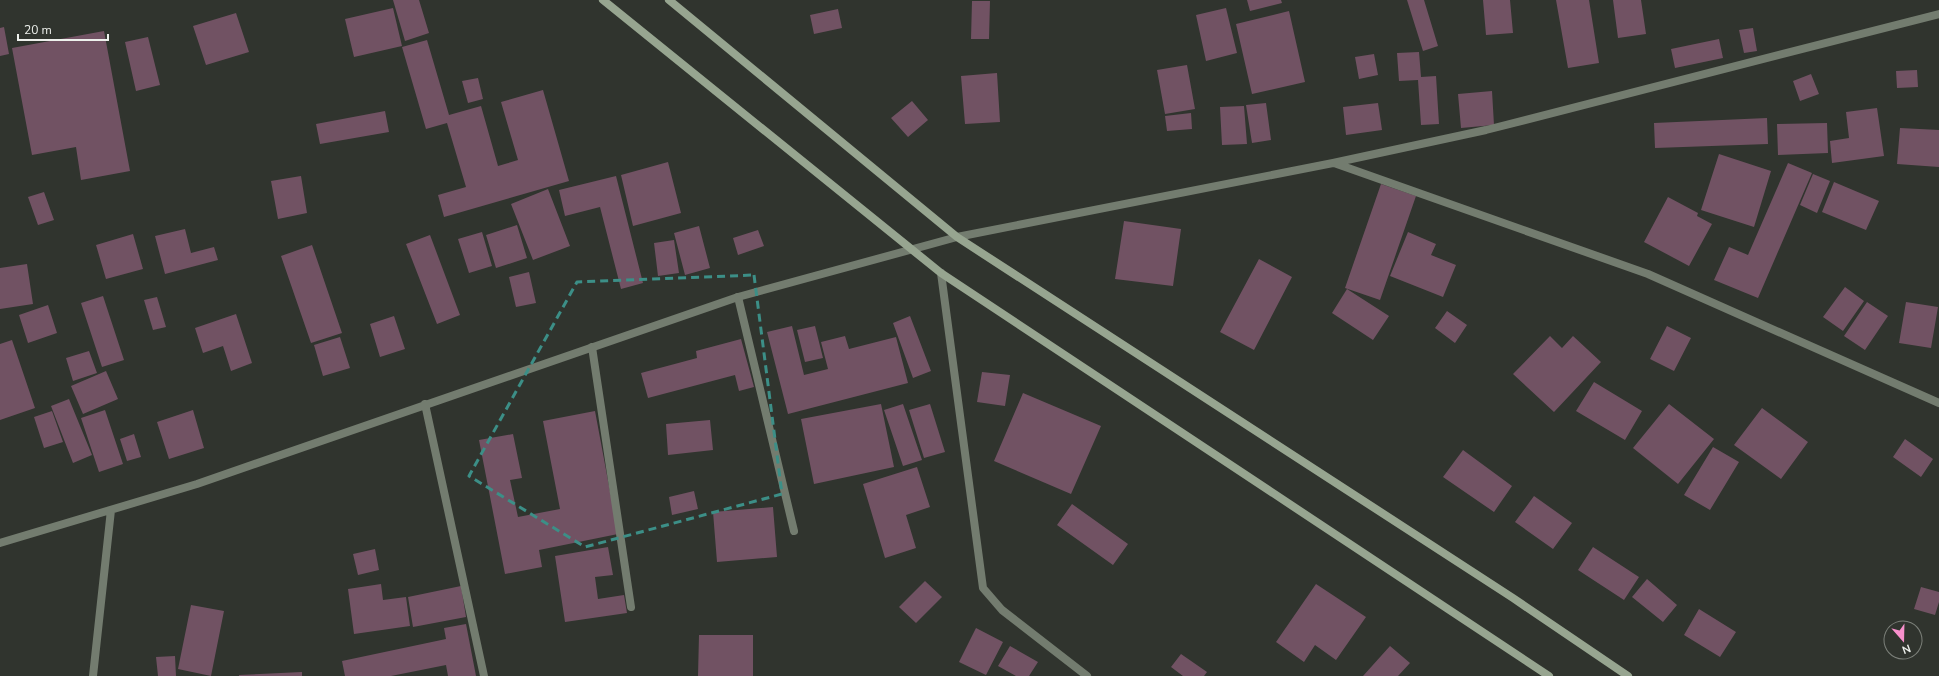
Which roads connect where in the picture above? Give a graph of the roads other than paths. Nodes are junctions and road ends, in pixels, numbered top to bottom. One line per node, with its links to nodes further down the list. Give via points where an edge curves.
1 (603, 0): 6 (main road)
2 (669, 0): 5 (main road)
3 (1939, 14): 4 (street, via 1486,130)
4 (1333, 163): 5 (street); 10 (street, via 1648,274)
5 (957, 237): 6 (street); 20 (main road, via 1507,594)
6 (914, 250): 7 (main road); 8 (street)
7 (941, 273): 18 (street, via 983,588 1002,610); 19 (main road)
8 (738, 297): 9 (street); 13 (street)
9 (592, 347): 11 (street); 15 (street)
10 (1939, 403)
11 (425, 404): 12 (street, via 197,484); 17 (street)
12 (111, 510): 14 (street); 16 (street)
13 (794, 531)
14 (0, 543)
15 (631, 607)
16 (93, 676)
17 (484, 676)
18 (1087, 676)
19 (1549, 676)
20 (1628, 676)

